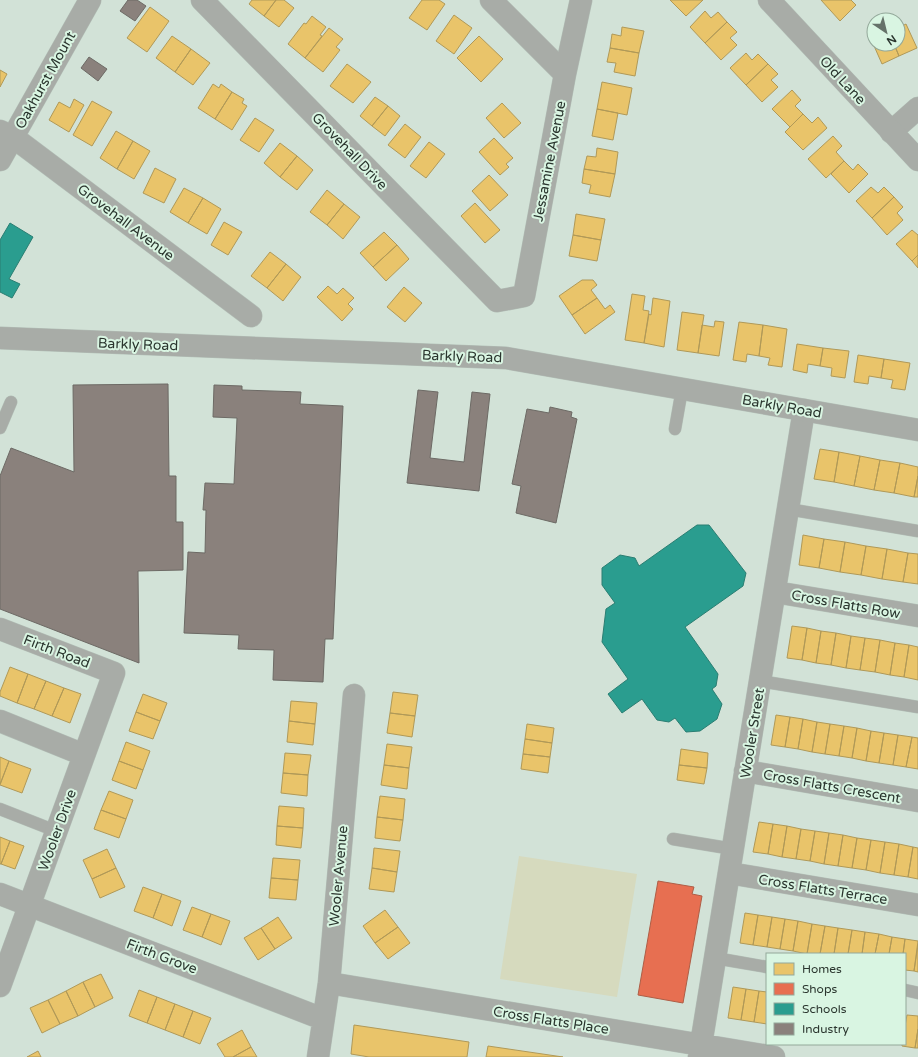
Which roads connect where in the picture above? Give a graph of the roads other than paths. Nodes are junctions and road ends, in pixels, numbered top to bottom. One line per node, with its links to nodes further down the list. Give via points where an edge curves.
1 (90, 0): 9 (street, Oakhurst Mount)
2 (202, 0): 12 (street, Grovehall Drive)
3 (491, 0): 6 (street)
4 (581, 0): 6 (street, Jessamine Avenue)
5 (769, 0): 8 (street, Old Lane)
6 (565, 74): 12 (street, Jessamine Avenue, via 524,296)
7 (918, 108): 8 (street)
8 (891, 132): 11 (street, Old Lane)
9 (6, 134): 10 (street, Oakhurst Mount); 13 (street, Grovehall Avenue)
10 (0, 160)
11 (918, 160)
12 (497, 301)
13 (252, 316)
14 (0, 338): 15 (street, Barkly Road, via 506,358)
15 (682, 389): 17 (street, Barkly Road); 19 (lane)
16 (11, 402): 18 (lane)
17 (804, 410): 20 (street, Barkly Road); 21 (street, Wooler Street)
18 (0, 428)
19 (675, 429)
20 (918, 430)
21 (788, 509): 22 (lane); 23 (street, Wooler Street)
22 (918, 531)
23 (774, 592): 24 (street, Cross Flatts Row); 27 (street, Wooler Street)
24 (918, 616)
25 (0, 630): 26 (street, Firth Road)
26 (114, 673): 31 (street, Wooler Drive)
27 (760, 680): 29 (lane); 32 (street, Wooler Street)
28 (354, 695): 44 (street, Wooler Avenue)
29 (918, 707)
30 (0, 721): 31 (street)
31 (84, 755): 35 (street, Wooler Drive)
32 (745, 772): 33 (street, Cross Flatts Crescent); 37 (street, Wooler Street)
33 (918, 801)
34 (0, 809): 35 (lane)
35 (56, 831): 40 (street, Wooler Drive)
36 (673, 839): 37 (lane)
37 (733, 849): 38 (street, Wooler Street)
38 (729, 873): 41 (street, Cross Flatts Terrace); 42 (street, Wooler Street)
39 (0, 894): 40 (street, Firth Grove)
40 (30, 905): 45 (street, Wooler Drive); 48 (street, Firth Grove)
41 (918, 905)
42 (715, 958): 43 (lane); 49 (street, Wooler Street)
43 (766, 967)
44 (329, 983): 48 (street, Wooler Avenue); 49 (street, Cross Flatts Place)
45 (0, 986)
46 (906, 990): 47 (lane)
47 (918, 993)
48 (323, 1019): 50 (street, Wooler Avenue)
49 (700, 1051): 51 (street, Cross Flatts Place)
50 (318, 1057)
51 (774, 1057)

